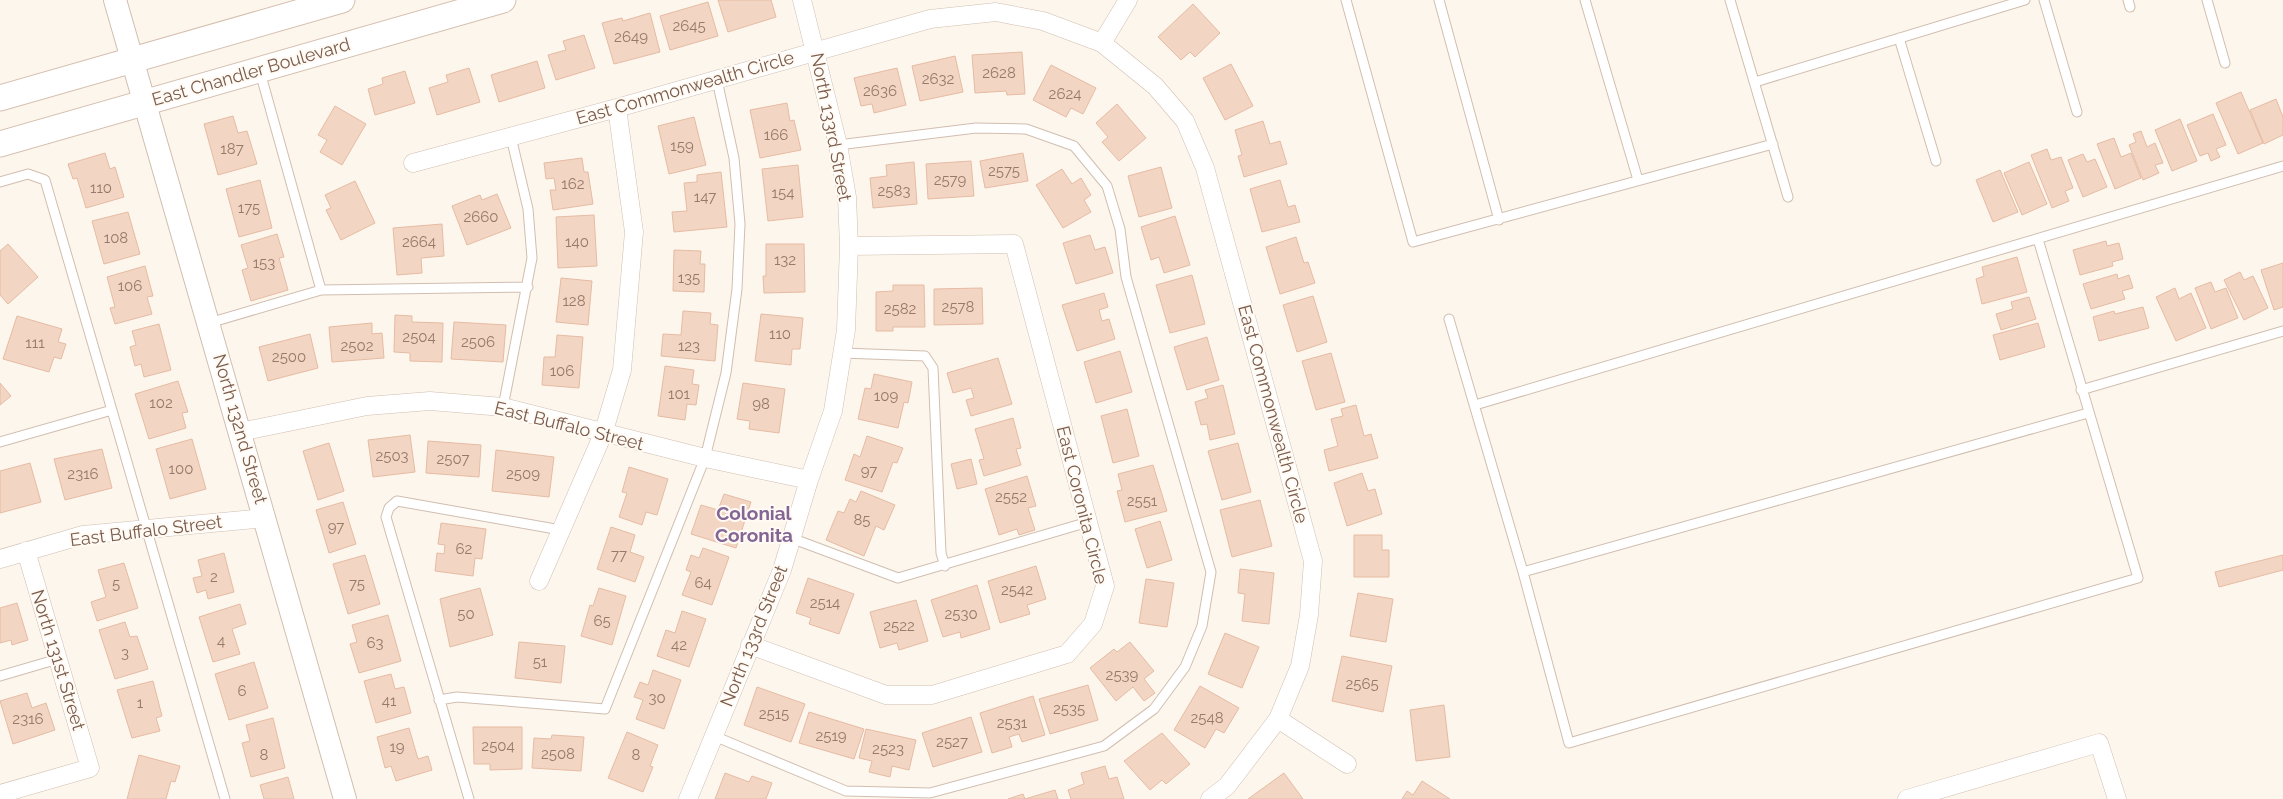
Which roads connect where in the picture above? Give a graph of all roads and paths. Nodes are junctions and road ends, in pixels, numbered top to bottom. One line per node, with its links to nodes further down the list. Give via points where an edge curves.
1 (115, 0): 16 (street, North 132nd Street)
2 (342, 0): 16 (main road)
3 (503, 0): 18 (main road, East Chandler Boulevard)
4 (802, 0): 15 (street, North 133rd Street)
5 (1128, 0): 14 (street)
6 (1346, 0): 35 (lane, via 1412,242)
7 (1439, 0): 35 (lane)
8 (1585, 0): 32 (lane)
9 (1730, 0): 20 (lane)
10 (2025, 0): 13 (lane)
11 (2044, 0): 24 (lane)
12 (2207, 0): 17 (lane)
13 (1899, 38): 20 (lane); 29 (lane)
14 (1102, 43): 15 (street, East Commonwealth Circle, via 1043,21 996,12 930,19); 68 (street, East Commonwealth Circle, via 1154,86 1185,121 1205,168 1313,561 1300,666)
15 (816, 51): 19 (street, East Commonwealth Circle); 27 (street, North 133rd Street)
16 (132, 61): 21 (main road); 22 (street, North 132nd Street)
17 (2225, 63)
18 (259, 70): 22 (main road, East Chandler Boulevard); 39 (lane)
19 (717, 80): 23 (street, East Commonwealth Circle); 52 (lane, via 734,158 740,224 737,289 726,373)
20 (1755, 82): 28 (lane)
21 (0, 98)
22 (144, 102): 26 (main road, East Chandler Boulevard); 41 (street, North 132nd Street)
23 (617, 108): 25 (street, East Commonwealth Circle); 50 (street, via 634,232 622,370)
24 (2078, 112)
25 (511, 137): 30 (street, East Commonwealth Circle); 38 (lane, via 528,209 532,258)
26 (0, 144)
27 (838, 144): 37 (street, North 133rd Street, via 847,197); 69 (lane, via 976,128 1026,129 1074,146 1107,186 1120,228 1126,277 1212,572 1202,626 1185,667 1154,709 1104,746 930,793 846,791)
28 (1773, 144): 32 (lane); 34 (lane)
29 (1936, 161)
30 (413, 163)
31 (2283, 166): 36 (lane)
32 (1638, 180): 35 (lane)
33 (0, 182): 47 (lane, via 28,174 45,180)
34 (1788, 197)
35 (1499, 220)
36 (2038, 239): 44 (lane); 45 (lane)
37 (849, 246): 43 (street, North 133rd Street); 55 (street, East Coronita Circle, via 1014,244)
38 (528, 287): 39 (lane); 46 (lane)
39 (321, 290): 41 (lane)
40 (1449, 319): 45 (lane)
41 (209, 323): 49 (street, North 132nd Street)
42 (2283, 331): 44 (lane)
43 (842, 353): 53 (street, North 133rd Street, via 832,411); 61 (lane, via 925,356 933,368 941,553)
44 (2081, 390): 48 (lane)
45 (1475, 405): 62 (lane)
46 (503, 407): 49 (street, East Buffalo Street, via 430,401 367,406); 50 (street, East Buffalo Street)
47 (112, 410): 51 (lane); 56 (lane)
48 (2088, 413): 62 (lane); 62 (lane, via 2138,578 1569,743)
49 (240, 432): 54 (street, North 132nd Street)
50 (602, 434): 52 (street, East Buffalo Street); 57 (street)
51 (0, 442)
52 (705, 458): 53 (street, East Buffalo Street); 67 (lane, via 605,709 456,697)
53 (809, 480): 58 (street, North 133rd Street)
54 (265, 518): 56 (street, East Buffalo Street); 73 (street, North 132nd Street)
55 (1088, 522): 61 (lane); 64 (street, East Coronita Circle, via 1105,586 1093,624 1067,654 932,695 886,695)
56 (147, 529): 59 (street, East Buffalo Street, via 83,536); 72 (lane)
57 (561, 530): 63 (street); 67 (lane, via 397,501 389,508 386,517)
58 (791, 538): 61 (lane, via 898,578); 64 (street, North 133rd Street, via 782,570)
59 (26, 551): 60 (street, East Buffalo Street); 65 (street, North 131st Street)
60 (0, 559)
61 (946, 566)
62 (1523, 572)
63 (539, 581)
64 (750, 645): 69 (street, North 133rd Street)
65 (58, 659): 66 (lane); 71 (street, North 131st Street, via 90,768)
66 (0, 676)
67 (438, 700): 74 (lane)
68 (1278, 719): 70 (street); 76 (street, East Commonwealth Circle, via 1227,786)
69 (714, 736): 75 (street, North 133rd Street)
70 (1347, 764)
71 (0, 794)
72 (225, 799)
73 (345, 799)
74 (469, 799)
75 (688, 799)
76 (1210, 799)
77 (1907, 799): 78 (street, via 2100,743)
78 (2117, 799)

